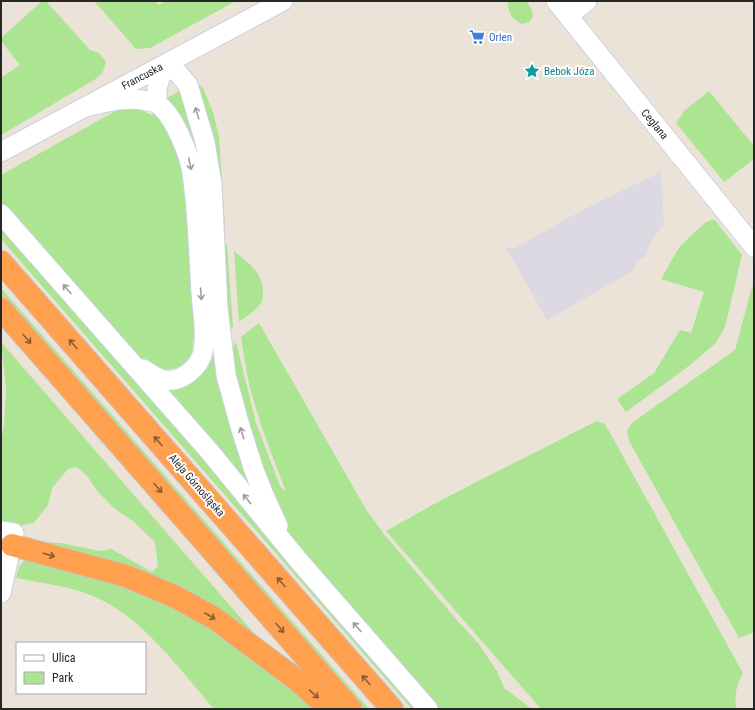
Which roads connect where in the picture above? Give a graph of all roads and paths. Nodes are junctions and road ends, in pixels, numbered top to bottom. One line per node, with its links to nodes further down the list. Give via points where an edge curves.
1 (283, 1): 5 (street, Francuska)
2 (556, 1): 4 (street, Ceglana)
3 (587, 1): 4 (street)
4 (568, 16): 13 (street, Ceglana)
5 (195, 48): 6 (street, Francuska); 8 (street)
6 (164, 64): 7 (street, Francuska); 8 (street, via 178,73); 9 (street, via 157,88)
7 (140, 78): 9 (street); 10 (street, Francuska)
8 (188, 85): 18 (street, one-way to 8, via 263,493 226,375 218,307 212,184 205,142)
9 (158, 103): 10 (street, via 125,99); 16 (street, one-way to 16, via 176,128 192,174 204,332 203,352 188,374 170,380 157,378)
10 (85, 107): 11 (street, Francuska)
11 (1, 152)
12 (1, 214): 16 (street, one-way to 12)
13 (754, 247)
14 (1, 262): 22 (highway, Aleja Górnośląska, one-way to 14)
15 (1, 310): 21 (highway, one-way to 21)
16 (130, 360): 18 (street, one-way to 16, via 210,452)
17 (5, 539): 19 (street); 20 (highway, one-way to 20, via 126,576 176,597 214,618 297,680)
18 (299, 561): 23 (street, one-way to 18)
19 (1, 593)
20 (330, 709)
21 (351, 709)
22 (392, 709)
23 (428, 709)

